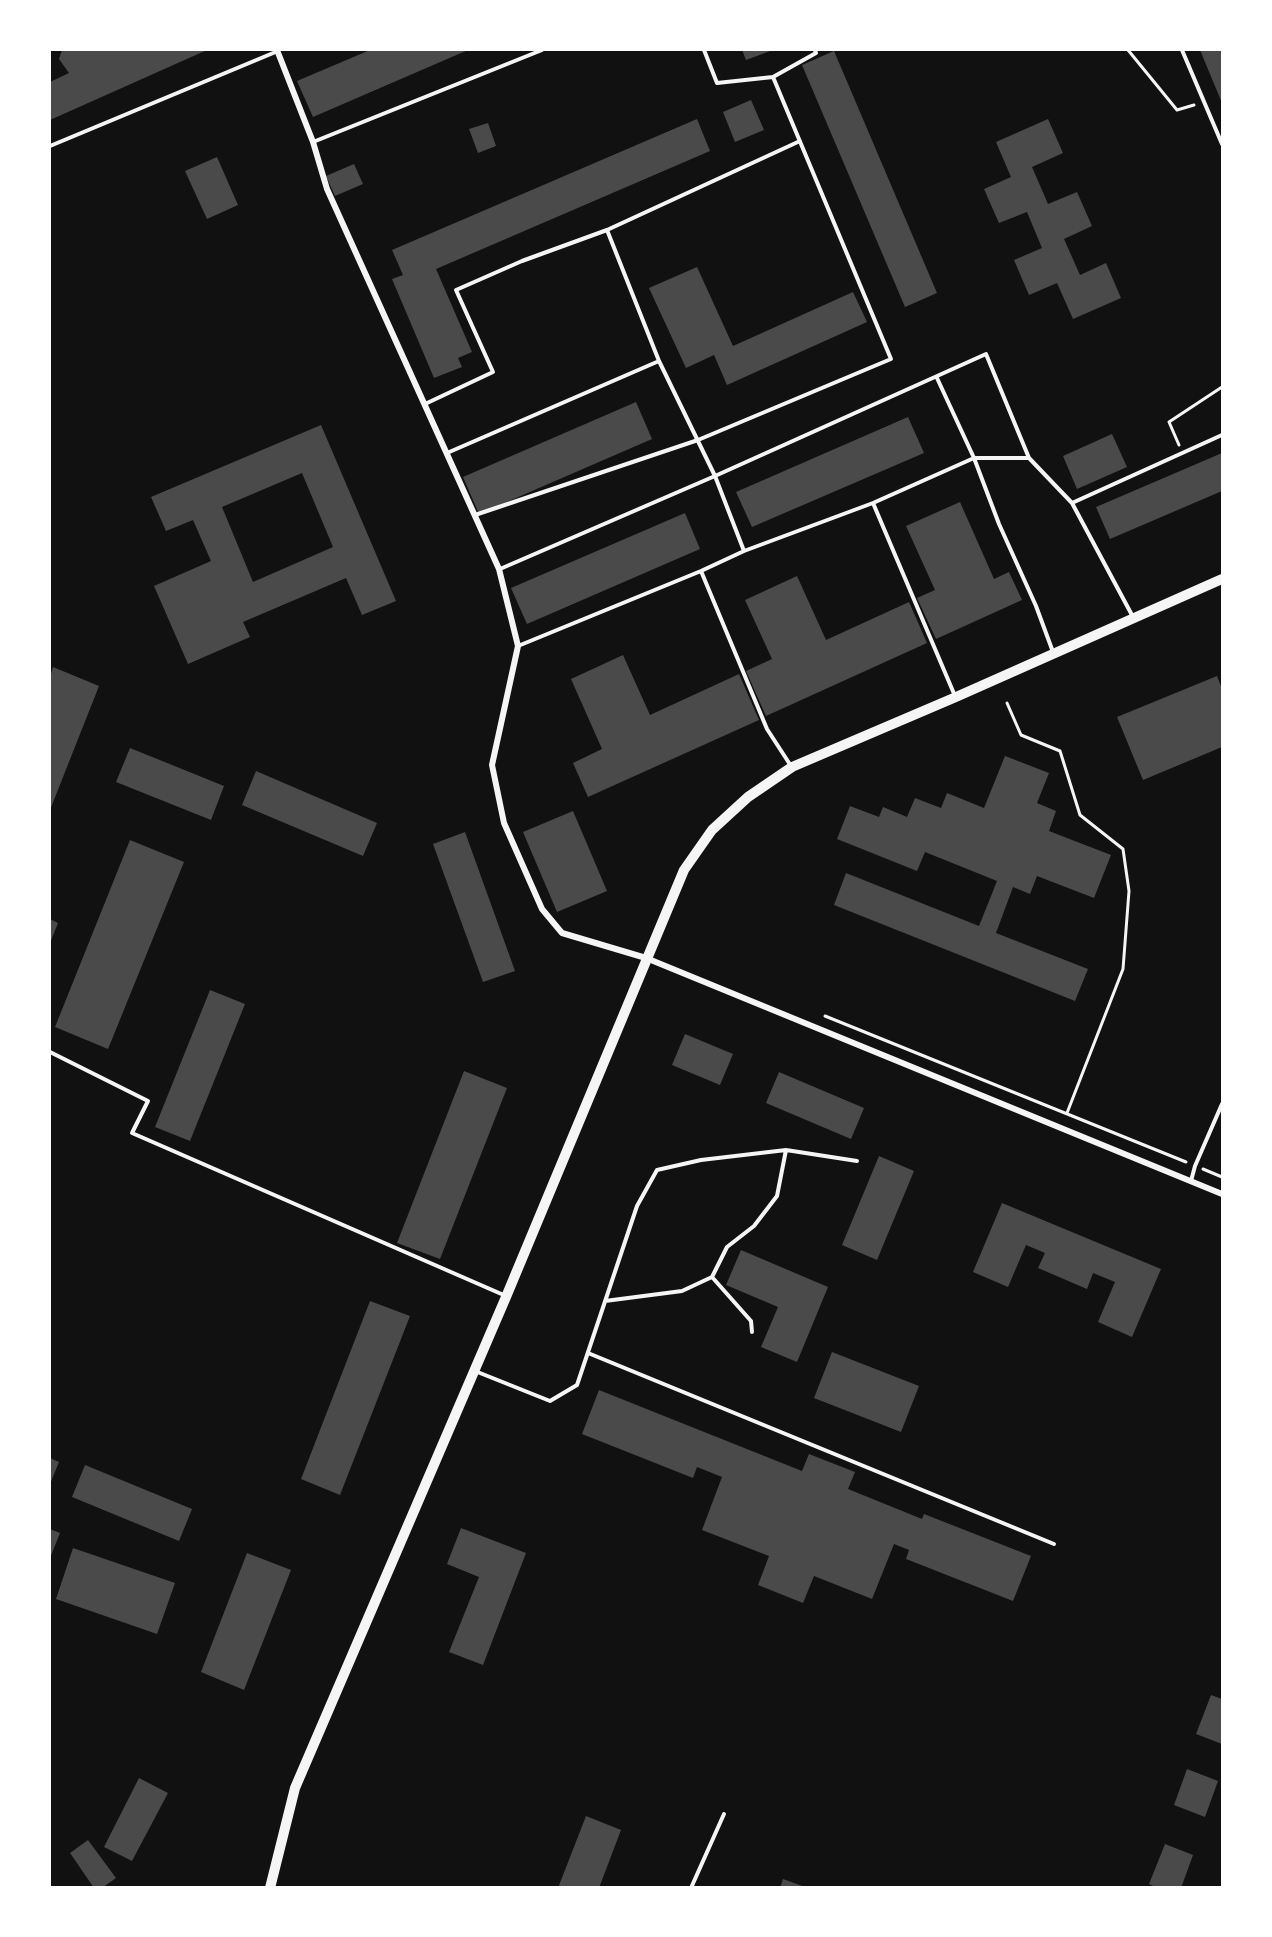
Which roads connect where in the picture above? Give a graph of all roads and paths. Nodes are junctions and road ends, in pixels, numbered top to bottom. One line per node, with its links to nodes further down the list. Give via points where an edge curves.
1 (277, 50): 9 (street); 12 (lane)
2 (542, 50): 9 (lane)
3 (704, 50): 7 (lane, via 717,83)
4 (817, 50): 7 (lane)
5 (1128, 50): 8 (path, via 1177,110)
6 (1182, 50): 8 (lane)
7 (773, 77): 10 (lane)
8 (1204, 101): 11 (lane)
9 (313, 141): 17 (street, via 327,189)
10 (800, 141): 13 (lane); 19 (lane, via 891,358)
11 (1222, 144)
12 (50, 146)
13 (607, 230): 14 (lane); 17 (lane, via 456,290 494,372)
14 (659, 362): 19 (lane); 21 (lane)
15 (937, 378): 22 (lane, via 986,354); 23 (lane); 24 (lane)
16 (1222, 387): 20 (path, via 1169,422)
17 (424, 405): 21 (street)
18 (1222, 435): 20 (lane)
19 (698, 440): 24 (lane); 27 (lane)
20 (1182, 452): 26 (lane)
21 (447, 454): 27 (street)
22 (1029, 458): 23 (lane); 26 (lane)
23 (974, 459): 25 (lane); 34 (lane)
24 (715, 476): 28 (lane); 29 (lane)
25 (873, 503): 28 (lane); 35 (lane)
26 (1072, 503): 32 (lane)
27 (475, 515): 29 (street)
28 (744, 551): 30 (lane)
29 (499, 569): 33 (street)
30 (701, 571): 33 (lane); 37 (lane, via 768,729)
31 (1222, 579): 32 (street)
32 (1134, 618): 34 (street)
33 (518, 646): 38 (street, via 492,765 504,822 542,909 562,933)
34 (1053, 653): 35 (street)
35 (956, 697): 37 (street)
36 (1007, 703): 42 (path, via 1021,735 1060,751 1080,815 1123,849 1129,891 1123,969)
37 (792, 766): 38 (street, via 748,797 712,830 684,870)
38 (646, 958): 47 (street); 50 (street)
39 (815, 1012): 42 (path)
40 (50, 1052): 50 (lane, via 148,1101 132,1133)
41 (1222, 1104): 45 (lane)
42 (1067, 1113): 45 (path)
43 (786, 1150): 44 (lane); 49 (lane, via 777,1196 754,1226 727,1247); 51 (lane, via 701,1160 657,1170 637,1206)
44 (857, 1161)
45 (1195, 1166): 46 (path); 47 (lane)
46 (1222, 1177)
47 (1191, 1182): 48 (street)
48 (1222, 1194)
49 (712, 1277): 51 (lane, via 682,1291); 52 (lane, via 751,1321)
50 (506, 1297): 54 (street)
51 (605, 1301): 53 (lane)
52 (753, 1332)
53 (588, 1353): 54 (lane, via 577,1385 550,1401); 55 (lane)
54 (474, 1371): 57 (street, via 295,1788)
55 (1054, 1544)
56 (724, 1814): 58 (lane)
57 (270, 1887)
58 (691, 1887)

